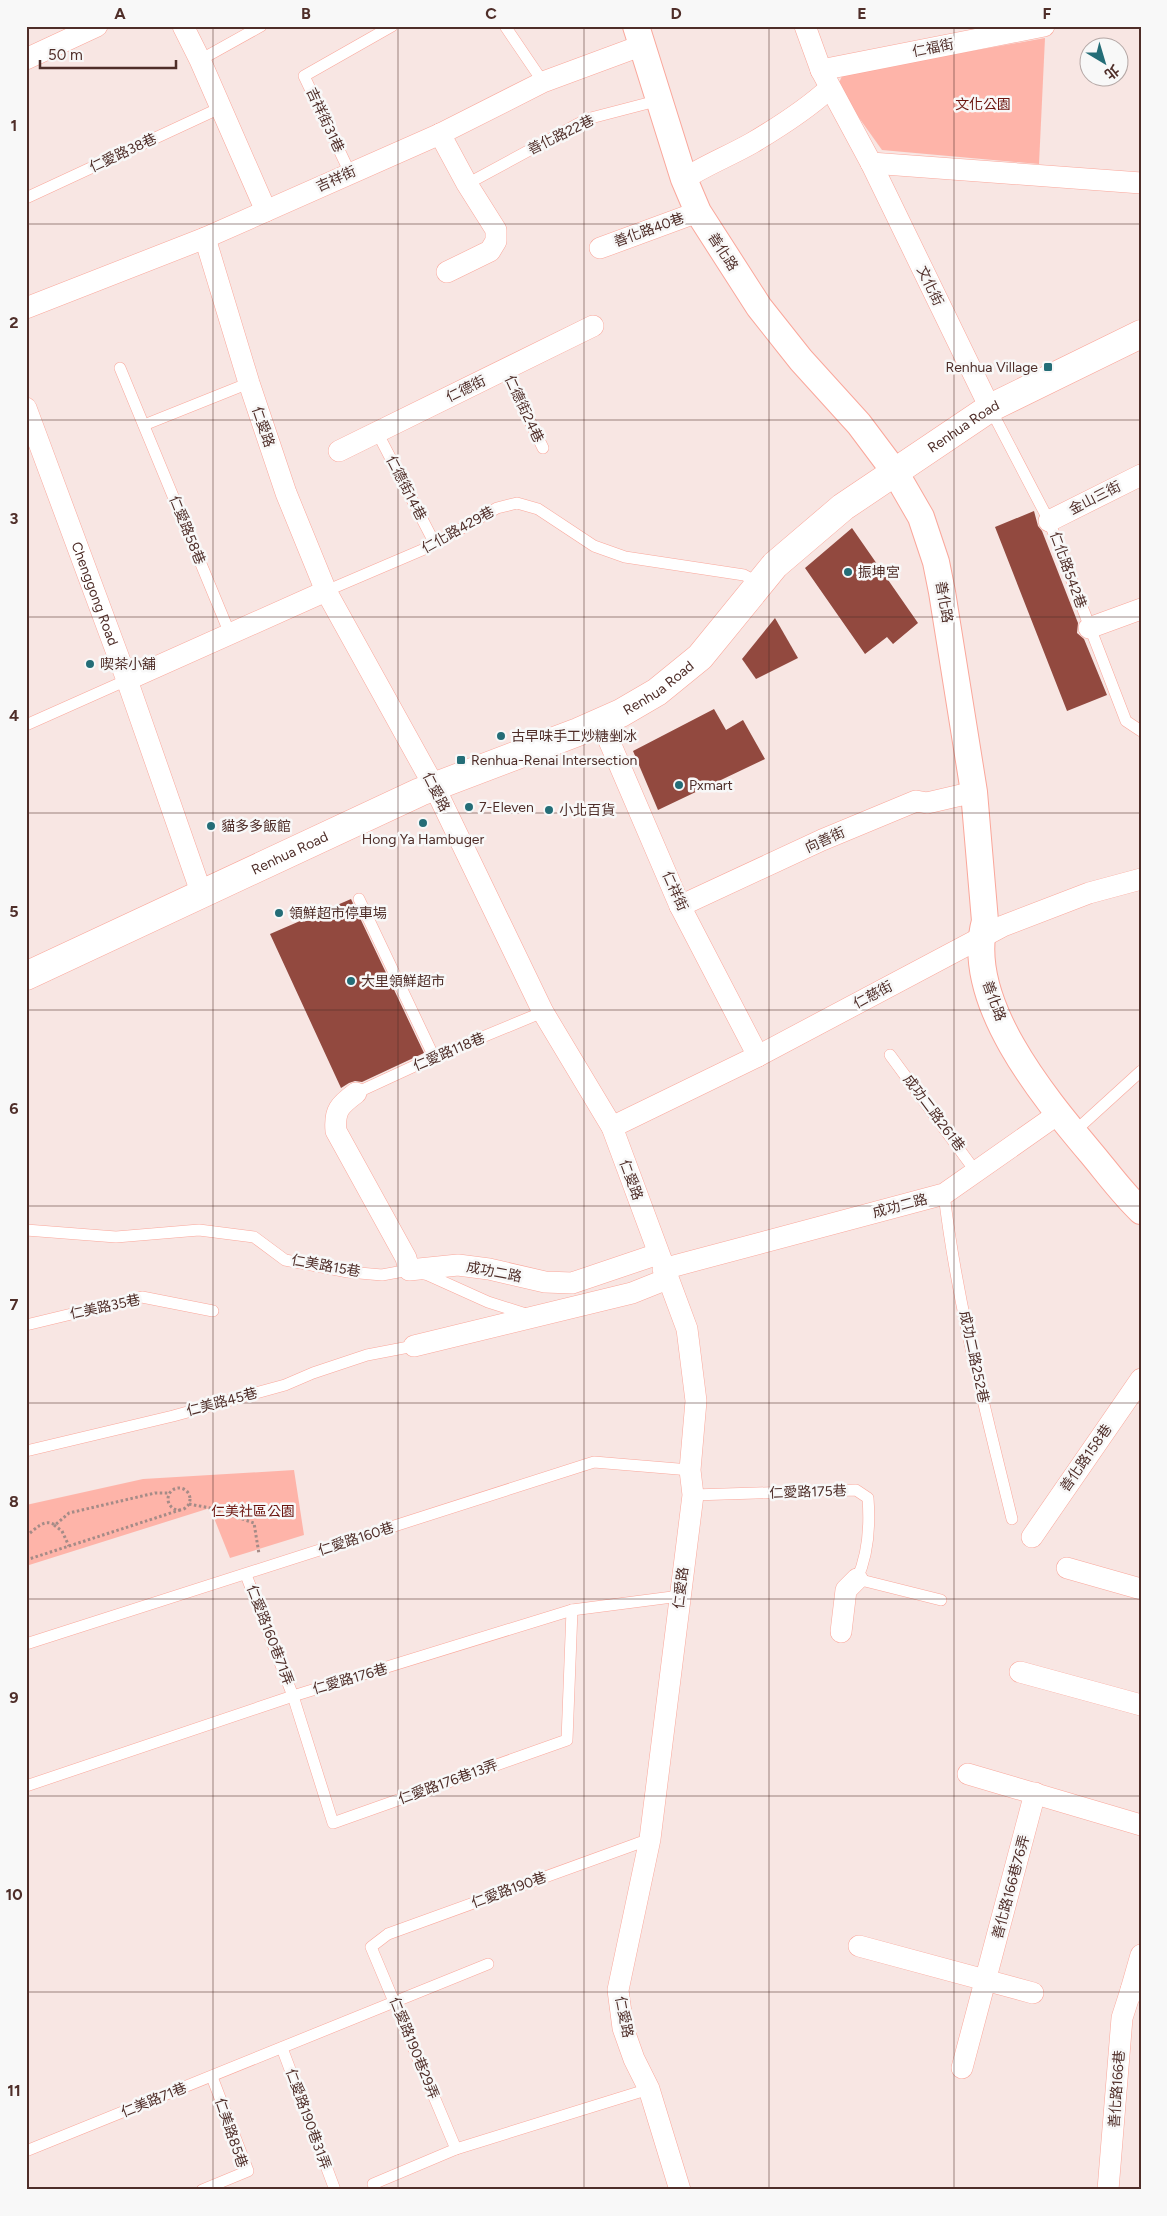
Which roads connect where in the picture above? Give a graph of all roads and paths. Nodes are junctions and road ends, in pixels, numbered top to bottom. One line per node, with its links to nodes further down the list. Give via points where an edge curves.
1 (97, 26): 9 (street)
2 (182, 26): 10 (street)
3 (261, 26): 10 (lane)
4 (392, 26): 17 (lane, 吉祥街31巷, via 304,76)
5 (505, 26): 12 (lane)
6 (805, 26): 11 (street, 文化街)
7 (1044, 26): 11 (street, 仁福街)
8 (639, 36): 12 (street, 吉祥街); 13 (street, 善化路)
9 (26, 58)
10 (200, 60): 14 (street)
11 (826, 79): 16 (street, 文化街); 18 (street, via 812,104 751,143)
12 (542, 82): 15 (street, 吉祥街)
13 (660, 100): 18 (street, 善化路); 19 (lane, 善化路22巷, via 587,119)
14 (220, 108): 21 (lane, 仁愛路38巷); 22 (street)
15 (440, 134): 17 (street, 吉祥街); 19 (street)
16 (871, 163): 20 (street); 34 (street, 文化街)
17 (350, 173): 22 (street, 吉祥街)
18 (684, 179): 23 (street, 善化路)
19 (467, 184): 26 (street, via 496,230 496,241 490,251)
20 (1141, 184)
21 (26, 198)
22 (266, 211): 24 (street, 吉祥街)
23 (698, 212): 25 (street, 善化路40巷); 39 (street, 善化路, via 759,307 860,424)
24 (205, 238): 27 (street, 吉祥街); 32 (street, 仁愛路)
25 (600, 248)
26 (447, 272)
27 (26, 308)
28 (593, 326): 31 (street, 仁德街)
29 (1141, 334): 34 (main road, Renhua Road)
30 (120, 368): 35 (lane, 仁愛路58巷)
31 (505, 370): 36 (street, 仁德街); 37 (lane, 仁德街24巷)
32 (249, 383): 35 (lane); 44 (street, 仁愛路, via 286,494)
33 (26, 408): 48 (street, Chenggong Road)
34 (990, 408): 39 (main road, Renhua Road); 41 (lane, 仁化路542巷)
35 (144, 425): 47 (lane, 仁愛路58巷)
36 (377, 432): 38 (street, 仁德街); 42 (lane, 仁德街14巷)
37 (542, 448)
38 (339, 451)
39 (895, 472): 43 (main road, Renhua Road, via 822,523 775,565); 53 (street, 善化路, via 921,517 936,562)
40 (1141, 475): 41 (street, 金山三街)
41 (1049, 521): 46 (lane, 仁化路542巷)
42 (435, 544): 43 (lane, 仁化路429巷, via 497,508 517,503 538,509 594,546 625,557 744,575); 44 (lane, 仁化路429巷)
43 (760, 583): 49 (main road, Renhua Road, via 700,657 657,692)
44 (326, 591): 47 (street); 52 (street, 仁愛路)
45 (1141, 609): 46 (street)
46 (1089, 628): 51 (lane, 仁化路542巷, via 1126,721)
47 (230, 634): 48 (street)
48 (127, 680): 50 (lane); 55 (street, Chenggong Road)
49 (601, 722): 52 (main road, Renhua Road); 57 (street, 仁祥街)
50 (26, 725)
51 (1141, 732)
52 (434, 786): 55 (main road, Renhua Road); 60 (street, 仁愛路)
53 (974, 792): 57 (street, 向善街, via 927,803 916,801 822,840); 58 (street, 善化路, via 985,920)
54 (1141, 879): 58 (street, 仁慈街, via 1089,893)
55 (201, 892): 59 (main road, Renhua Road)
56 (359, 899): 63 (lane)
57 (680, 906): 61 (street, 仁祥街)
58 (981, 937): 61 (street, 仁慈街); 66 (street, 善化路, via 985,982 1005,1031 1022,1063)
59 (26, 976)
60 (543, 1012): 63 (lane, 仁愛路118巷); 67 (street, 仁愛路)
61 (758, 1056): 67 (street, 仁慈街)
62 (890, 1056): 68 (lane, 成功二路261巷)
63 (434, 1057): 65 (lane, 仁愛路118巷)
64 (1141, 1071): 66 (lane)
65 (356, 1093): 73 (street, via 340,1106 336,1131 406,1258)
66 (1066, 1123): 68 (street, 成功二路); 70 (street, 善化路)
67 (612, 1127): 72 (street, 仁愛路)
68 (976, 1172): 69 (street, 成功二路)
69 (944, 1194): 72 (street, 成功二路); 85 (lane, 成功二路252巷, via 950,1242 981,1395)
70 (1141, 1211)
71 (26, 1230): 73 (lane, 仁美路15巷, via 116,1237 199,1230 254,1237 286,1260 348,1272 382,1275)
72 (663, 1268): 73 (street, 成功二路, via 572,1283 544,1282 489,1268 458,1265); 75 (street, 成功二路, via 632,1293); 80 (street, 仁愛路, via 687,1329 696,1401)
73 (409, 1270): 75 (lane, 仁美路15巷, via 428,1274 488,1302)
74 (213, 1311): 76 (lane, 仁美路35巷, via 142,1297)
75 (534, 1317): 77 (street, 成功二路)
76 (26, 1324)
77 (414, 1346): 79 (lane, 仁美路45巷, via 367,1356 285,1385 173,1416)
78 (1141, 1379): 88 (street, 善化路158巷)
79 (26, 1451)
80 (690, 1470): 82 (street, 仁愛路); 92 (lane, 仁愛路160巷, via 594,1462)
81 (169, 1494): 83 (path, via 178,1488 186,1490 190,1496); 84 (path, via 170,1505); 86 (path, via 155,1492 69,1513 55,1526)
82 (693, 1495): 94 (lane, 仁愛路175巷, via 856,1490 868,1498 869,1511 864,1564); 96 (street, 仁愛路)
83 (189, 1504): 84 (path); 92 (path, via 254,1523)
84 (180, 1510): 89 (path)
85 (1012, 1519)
86 (50, 1522): 87 (path, via 43,1522); 89 (path, via 62,1531)
87 (26, 1536)
88 (1032, 1537)
89 (69, 1546): 90 (path)
90 (26, 1560)
91 (1067, 1568): 95 (street)
92 (262, 1570): 93 (lane, 仁愛路160巷)
93 (246, 1575): 100 (lane, 仁愛路160巷); 102 (lane, 仁愛路160巷71弄)
94 (858, 1579): 97 (lane); 99 (street, 仁愛路175巷, via 846,1590)
95 (1141, 1589)
96 (680, 1596): 98 (lane, 仁愛路176巷); 108 (street, 仁愛路)
97 (941, 1600)
98 (572, 1610): 102 (lane, 仁愛路176巷); 102 (lane, 仁愛路176巷13弄, via 566,1740 332,1823)
99 (841, 1632)
100 (26, 1644)
101 (1020, 1672): 103 (street)
102 (293, 1696): 105 (lane, 仁愛路176巷)
103 (1141, 1705)
104 (968, 1774): 106 (street)
105 (26, 1786)
106 (1035, 1792): 107 (street); 113 (street, 善化路166巷76弄)
107 (1141, 1825)
108 (650, 1839): 110 (lane, 仁愛路190巷, via 388,1934); 120 (street, 仁愛路, via 618,1990 623,2028)
109 (860, 1946): 113 (street)
110 (371, 1947): 116 (lane, 仁愛路190巷29弄)
111 (1141, 1955): 114 (street, 善化路166巷)
112 (488, 1964): 116 (lane)
113 (986, 1982): 115 (street); 118 (street, 善化路166巷76弄)
114 (1136, 1990): 127 (street, 善化路166巷, via 1122,2018)
115 (1033, 1993)
116 (396, 2001): 117 (lane); 121 (lane, 仁愛路190巷29弄)
117 (282, 2048): 119 (lane, 仁美路71巷); 125 (lane, 仁愛路190巷31弄)
118 (962, 2068)
119 (212, 2077): 122 (lane, 仁美路71巷); 124 (lane, 仁美路85巷, via 248,2171)
120 (649, 2089): 121 (lane); 126 (street, 仁愛路)
121 (456, 2149): 123 (lane)
122 (26, 2151)
123 (373, 2184)
124 (202, 2190)
125 (335, 2190)
126 (680, 2190)
127 (1108, 2190)

